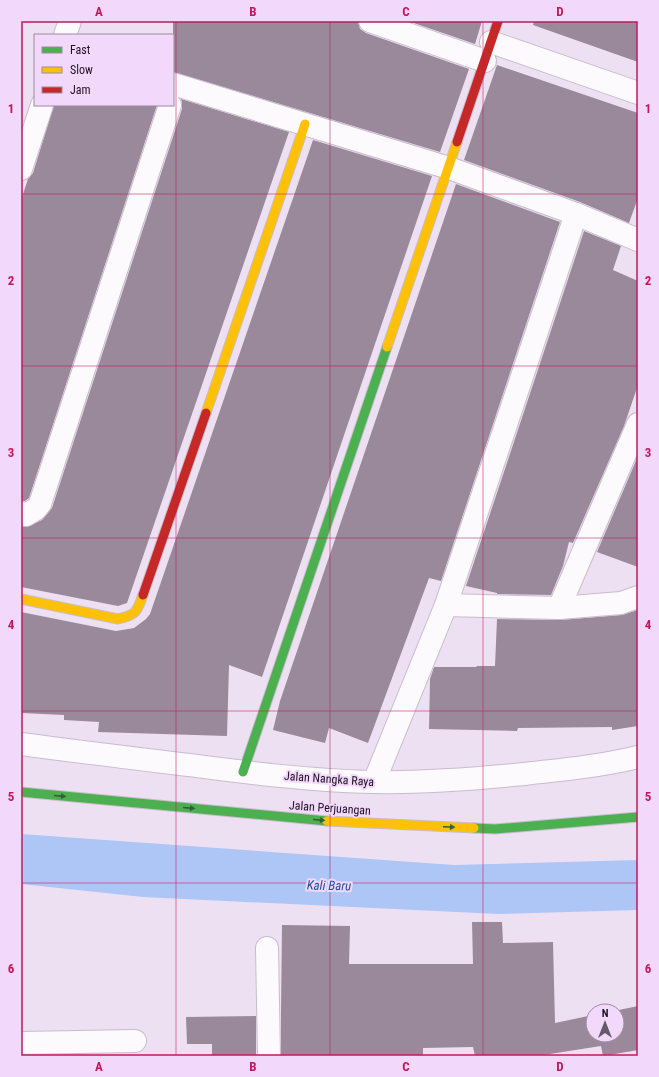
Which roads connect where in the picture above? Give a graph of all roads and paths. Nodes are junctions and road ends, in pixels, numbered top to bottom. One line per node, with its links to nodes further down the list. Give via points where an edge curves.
1 (70, 21): 4 (street)
2 (370, 21): 5 (street)
3 (498, 21): 5 (street)
4 (65, 34)
5 (488, 52): 7 (street); 11 (street)
6 (174, 93): 10 (street)
7 (638, 93)
8 (42, 106): 12 (street)
9 (169, 106): 16 (street, via 40,504 26,515)
10 (305, 124): 11 (street); 18 (street, via 138,610 131,616 118,619)
11 (449, 168): 13 (street); 23 (street)
12 (21, 169)
13 (576, 214): 14 (street); 19 (street)
14 (638, 240)
15 (638, 424): 20 (street)
16 (21, 513)
17 (638, 597): 20 (street, via 621,603)
18 (21, 599)
19 (446, 605): 20 (street); 24 (street)
20 (559, 608)
21 (21, 744): 23 (street, Jalan Nangka Raya)
22 (638, 757): 24 (street, Jalan Nangka Raya, via 493,778)
23 (243, 772): 24 (street, Jalan Nangka Raya)
24 (374, 782)
25 (21, 792): 26 (street, Jalan Perjuangan, one-way to 26, via 329,821 495,829)
26 (638, 817)
27 (267, 948): 30 (street)
28 (135, 1041): 29 (street)
29 (21, 1043)
30 (269, 1056)

